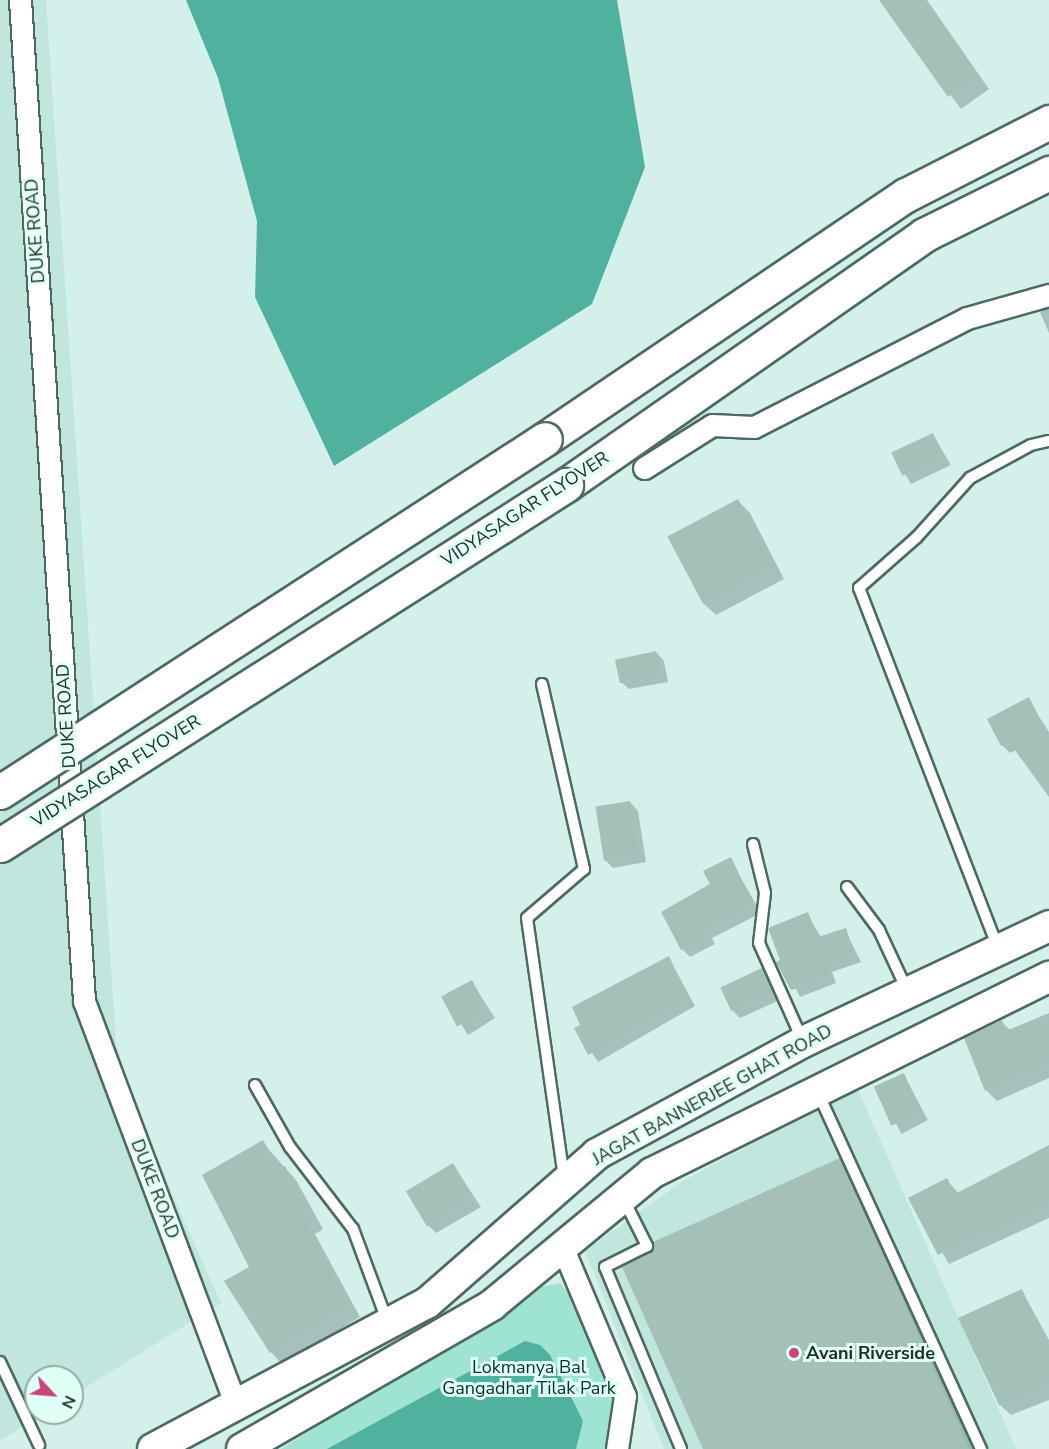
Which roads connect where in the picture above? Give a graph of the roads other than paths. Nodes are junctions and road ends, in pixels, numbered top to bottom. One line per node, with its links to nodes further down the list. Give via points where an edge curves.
1 (20, 0): 24 (street, DUKE ROAD, via 84,1001)
2 (1049, 122): 8 (highway, bridge, via 906,195 544,439)
3 (1049, 172): 10 (highway, VIDYASAGAR FLYOVER, bridge, via 924,235 566,484)
4 (1049, 295): 6 (street, via 967,318 754,427 712,425)
5 (1049, 441): 13 (lane, via 1031,445 970,478 916,538 859,588)
6 (644, 468)
7 (542, 684): 19 (lane, via 584,869 527,918)
8 (0, 792)
9 (753, 844): 16 (lane, via 765,893 759,943)
10 (0, 845)
11 (847, 887): 15 (lane, via 879,930)
12 (1049, 926): 13 (main road, JAGAT BANNERJEE GHAT ROAD)
13 (999, 950): 15 (main road, JAGAT BANNERJEE GHAT ROAD)
14 (1049, 976): 18 (main road)
15 (908, 993): 16 (main road, JAGAT BANNERJEE GHAT ROAD)
16 (803, 1042): 19 (main road, JAGAT BANNERJEE GHAT ROAD, via 597,1154)
17 (255, 1085): 22 (lane, via 290,1147 352,1229)
18 (818, 1093): 20 (main road, via 652,1173); 30 (lane)
19 (564, 1181): 22 (main road, JAGAT BANNERJEE GHAT ROAD, via 482,1260)
20 (621, 1194): 21 (main road); 29 (lane, via 647,1246 605,1267)
21 (561, 1244): 27 (main road, via 492,1305 450,1333); 28 (street, via 625,1396)
22 (389, 1326): 24 (main road, JAGAT BANNERJEE GHAT ROAD)
23 (0, 1362): 25 (lane)
24 (237, 1405): 26 (main road, JAGAT BANNERJEE GHAT ROAD)
25 (40, 1448)
26 (153, 1449)
27 (242, 1449)
28 (618, 1449)
29 (681, 1449)
30 (981, 1449)

